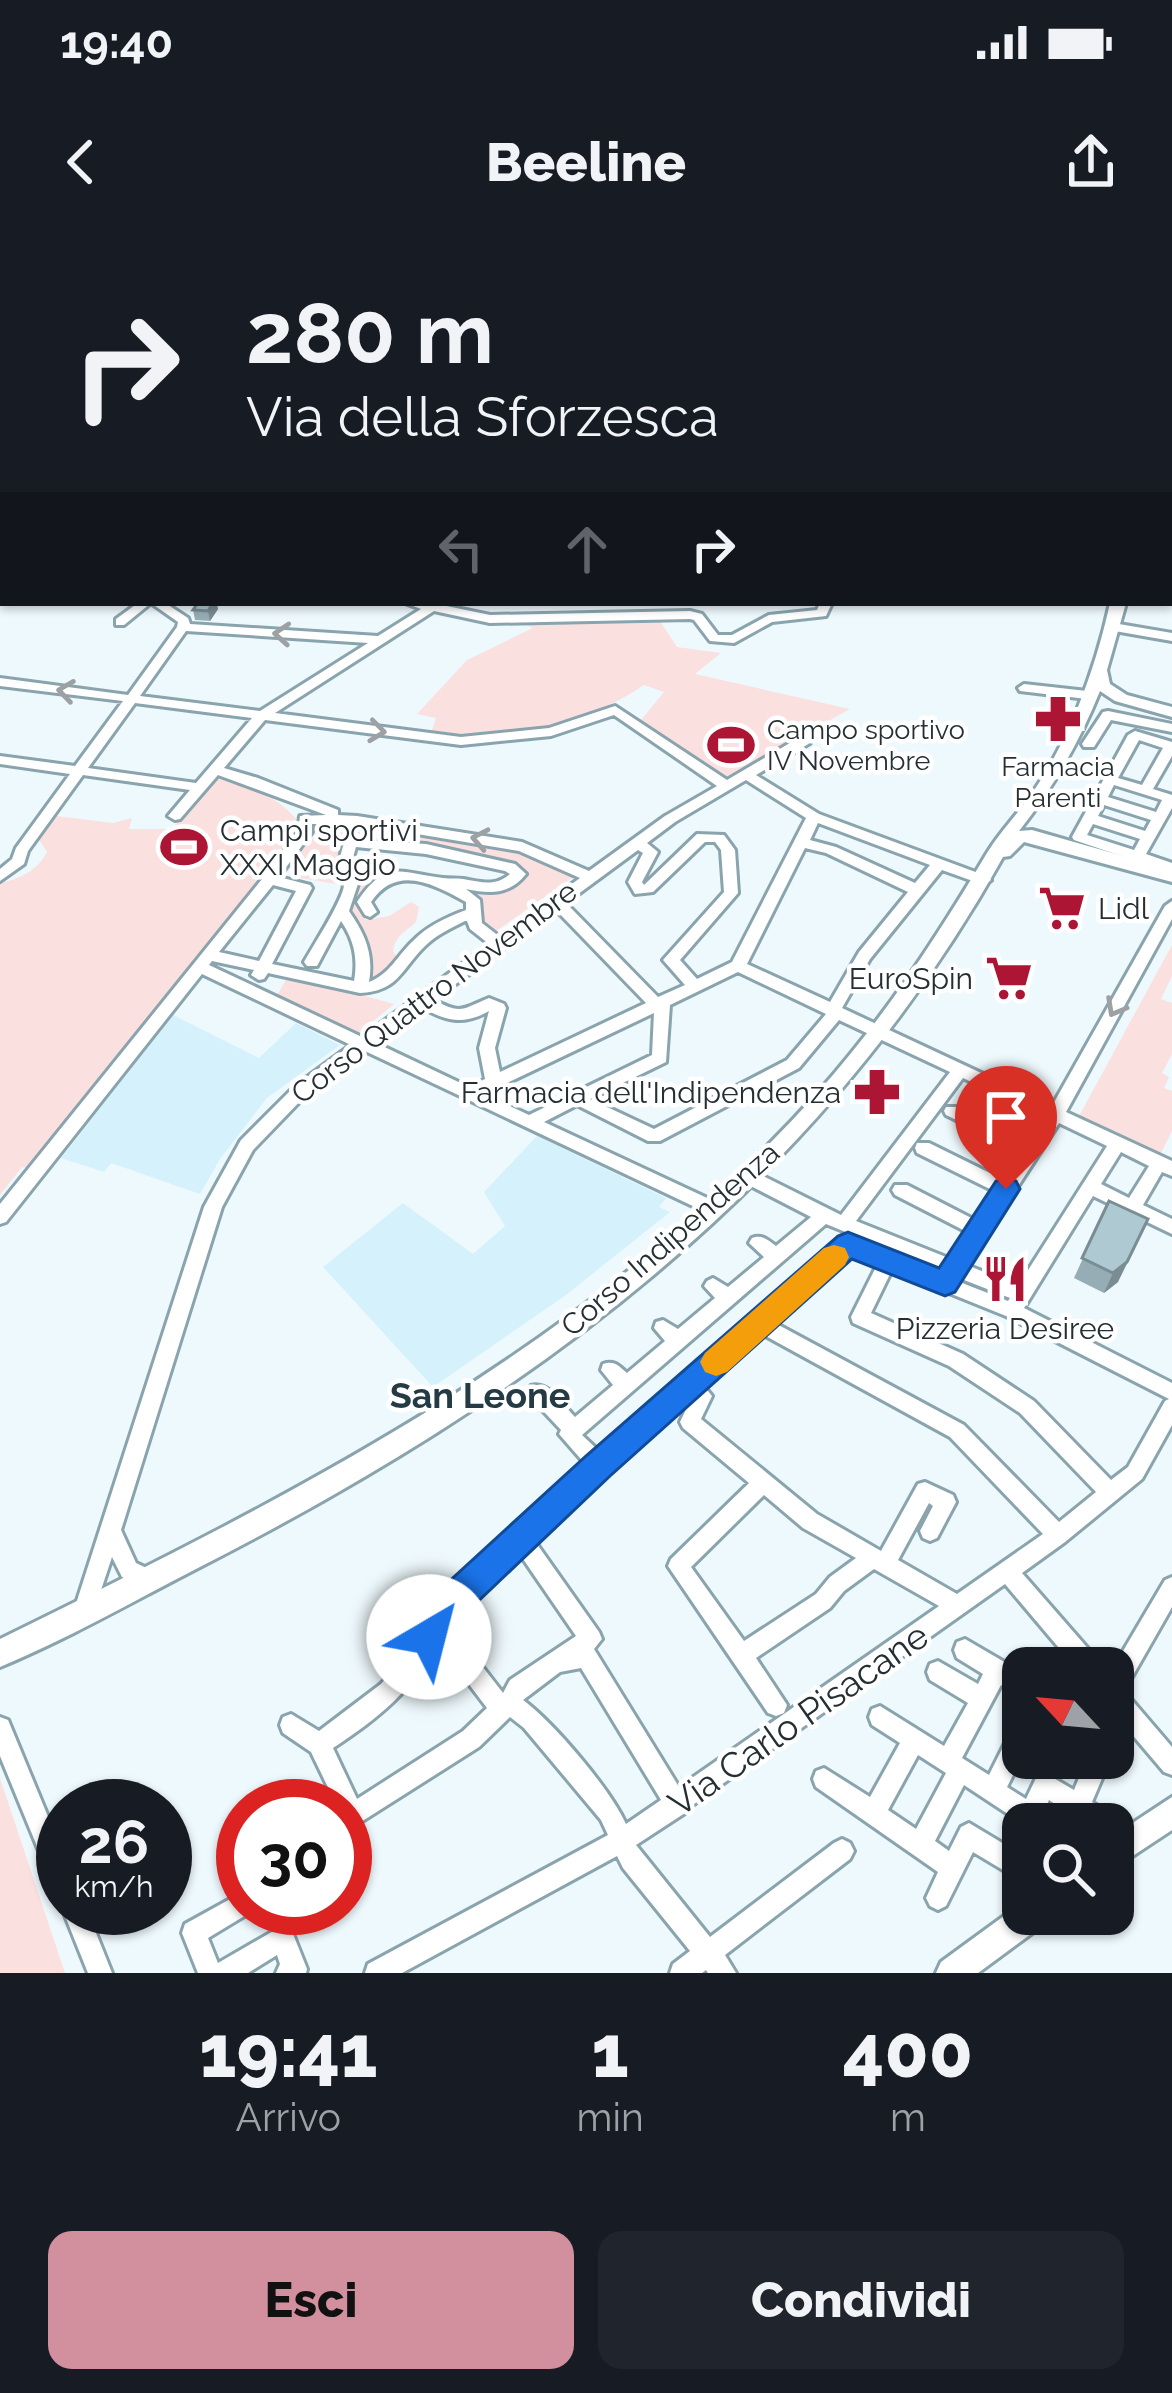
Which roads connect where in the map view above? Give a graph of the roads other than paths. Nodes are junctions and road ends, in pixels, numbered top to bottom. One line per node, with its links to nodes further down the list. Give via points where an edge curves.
1 (153, 606): 7 (street)
2 (160, 606): 8 (street)
3 (433, 606): 11 (street)
4 (439, 606): 5 (street, via 490,619 690,615 714,638 728,640 769,619 821,613)
5 (824, 606)
6 (1117, 606): 9 (main road)
7 (120, 622)
8 (183, 627): 11 (street, one-way to 8); 16 (street)
9 (1113, 627): 10 (street); 12 (main road)
10 (1172, 637)
11 (381, 640): 18 (street)
12 (1100, 670): 15 (main road); 17 (main road, via 1108,691)
13 (3, 687): 16 (street, one-way to 13)
14 (1024, 688): 15 (street)
15 (1087, 694): 19 (main road)
16 (131, 700): 18 (street); 27 (street)
17 (1165, 710): 19 (main road, via 1102,704)
18 (260, 717): 26 (street); 31 (street, one-way to 31, via 477,742 603,715)
19 (1077, 725): 36 (main road)
20 (1172, 728): 22 (street, via 1108,715)
21 (805, 740): 28 (street, Corso Quattro Novembre)
22 (1089, 744)
23 (1172, 746): 25 (street); 29 (street, via 1135,735)
24 (0, 760): 27 (street)
25 (1160, 765): 33 (street); 34 (street)
26 (214, 769): 30 (street); 32 (street)
27 (80, 771): 32 (street); 47 (street)
28 (747, 775): 31 (street, Corso Quattro Novembre); 38 (street)
29 (1111, 780): 33 (street); 35 (street)
30 (253, 781): 41 (street); 42 (street)
31 (722, 783): 46 (street, Corso Quattro Novembre)
32 (198, 788): 37 (street)
33 (1145, 791): 34 (street)
34 (1172, 796): 40 (street)
35 (1100, 799): 39 (street); 40 (street)
36 (1030, 809): 45 (main road, via 1031,829); 48 (main road, Corso Indipendenza)
37 (175, 816)
38 (814, 817): 44 (street); 50 (street)
39 (1090, 818): 43 (street); 49 (street, via 1079,836)
40 (1160, 818): 43 (street)
41 (305, 820): 42 (street); 54 (street, via 305,832)
42 (357, 820): 53 (street, one-way to 42, via 522,847)
43 (1148, 837): 49 (street)
44 (802, 842): 57 (street); 67 (street)
45 (1057, 842): 48 (main road, via 1019,837); 49 (main road)
46 (637, 843): 53 (street, Corso Quattro Novembre); 69 (street, via 651,852 634,885 640,891 702,837 726,846 731,893 671,960)
47 (8, 855): 51 (street, via 19,861)
48 (996, 861): 55 (main road, Corso Indipendenza)
49 (1140, 863): 52 (main road)
50 (939, 864): 55 (street); 57 (street)
51 (0, 876)
52 (1172, 876)
53 (590, 877): 58 (street, Corso Quattro Novembre)
54 (268, 880): 65 (street); 68 (street, via 305,888)
55 (984, 880): 75 (main road, Corso Indipendenza)
56 (443, 883): 59 (street, via 495,890 519,874 426,848 351,842); 61 (street, via 383,878 366,897); 62 (street, via 473,900)
57 (917, 890): 74 (street, via 846,981)
58 (556, 902): 64 (street, Corso Quattro Novembre); 73 (street)
59 (343, 905): 66 (street); 70 (street, via 362,943)
60 (1172, 906): 63 (street)
61 (370, 912)
62 (473, 913): 64 (street, via 480,931); 70 (street, via 420,942 388,980)
63 (1167, 921): 82 (street, one-way to 82)
64 (499, 944): 72 (street, Corso Quattro Novembre)
65 (202, 961): 68 (street); 71 (street); 95 (street)
66 (312, 962)
67 (738, 967): 69 (street); 74 (street)
68 (263, 968): 70 (street); 71 (street)
69 (695, 986): 73 (street)
70 (360, 988)
71 (250, 991): 76 (street)
72 (421, 1000): 76 (street, Corso Quattro Novembre); 78 (street, via 452,1017 498,1008 488,1048)
73 (659, 1003): 78 (street); 80 (street, via 660,1058)
74 (835, 1011): 75 (street); 80 (street, via 793,1064 654,1136)
75 (879, 1032): 77 (street); 88 (main road, Corso Indipendenza)
76 (362, 1044): 79 (street); 117 (street, Corso Quattro Novembre, via 263,1124 220,1188)
77 (960, 1071): 82 (street); 98 (street)
78 (494, 1082): 79 (street)
79 (469, 1094): 83 (street)
80 (579, 1097): 83 (street)
81 (952, 1111): 86 (street)
82 (1055, 1116): 84 (street); 86 (street)
83 (529, 1122): 93 (street)
84 (1117, 1144): 87 (street); 89 (street)
85 (923, 1148): 90 (street)
86 (1033, 1149): 90 (street)
87 (1165, 1166): 92 (street)
88 (748, 1177): 93 (main road, Corso Indipendenza); 94 (street)
89 (1090, 1187): 92 (street); 103 (street)
90 (1006, 1189): 97 (street)
91 (901, 1190): 97 (street)
92 (1132, 1208): 96 (street)
93 (714, 1209): 123 (main road, Corso Indipendenza, via 587,1316 416,1433)
94 (824, 1216): 98 (street); 100 (street)
95 (0, 1217)
96 (1172, 1227)
97 (979, 1230): 102 (street)
98 (846, 1234): 102 (street); 104 (street)
99 (758, 1243): 100 (street)
100 (776, 1256): 106 (street, via 721,1292)
101 (880, 1274): 116 (street, via 860,1317 956,1360 1027,1407)
102 (949, 1276): 103 (street)
103 (1017, 1303): 110 (street)
104 (760, 1324): 109 (street); 119 (street, via 957,1431)
105 (663, 1328): 106 (street)
106 (679, 1341): 108 (street)
107 (610, 1370): 108 (street)
108 (627, 1385): 113 (street)
109 (689, 1385): 114 (street); 115 (street, via 702,1396 690,1422)
110 (1172, 1392)
111 (538, 1393): 113 (street)
112 (1172, 1407): 116 (street, Via Carlo Pisacane, via 1135,1473)
113 (571, 1432): 114 (street)
114 (598, 1465): 120 (street)
115 (763, 1482): 121 (street); 132 (street, via 678,1566)
116 (1111, 1494): 119 (street, Via Carlo Pisacane)
117 (112, 1531): 123 (street, via 128,1570); 126 (street, Corso Quattro Novembre)
118 (931, 1531): 121 (street, via 946,1502 925,1491)
119 (1058, 1535): 122 (street, Via Carlo Pisacane)
120 (521, 1539): 127 (street); 133 (street, via 591,1639)
121 (879, 1561): 125 (street); 132 (street)
122 (1007, 1571): 125 (street, Via Carlo Pisacane); 128 (street)
123 (148, 1579): 126 (main road, Corso Indipendenza)
124 (1172, 1587): 131 (street)
125 (958, 1606): 154 (street, Via Carlo Pisacane)
126 (85, 1610): 130 (main road, Corso Indipendenza)
127 (433, 1620): 139 (street); 145 (street, via 423,1653 366,1714)
128 (1072, 1647)
129 (965, 1650): 134 (street)
130 (0, 1653)
131 (1134, 1655)
132 (741, 1656): 138 (street)
133 (549, 1665): 139 (street); 154 (street, via 586,1656)
134 (997, 1670): 136 (street); 137 (street)
135 (938, 1672): 137 (street)
136 (1002, 1673)
137 (982, 1699): 147 (street)
138 (776, 1705)
139 (505, 1706): 145 (street, via 471,1738 353,1815); 159 (street, via 532,1720)
140 (880, 1717): 144 (street)
141 (1134, 1718): 146 (street)
142 (291, 1725): 145 (street)
143 (0, 1728): 157 (street)
144 (914, 1739): 147 (street); 156 (street)
145 (319, 1744)
146 (1172, 1764)
147 (954, 1765): 150 (street); 160 (street)
148 (1002, 1773): 150 (street)
149 (824, 1779): 156 (street)
150 (993, 1791): 151 (street)
151 (1005, 1803)
152 (1036, 1803): 153 (street, via 1045,1784)
153 (1074, 1803)
154 (677, 1805): 159 (street, Via Carlo Pisacane)
155 (1172, 1812): 158 (main road)
156 (874, 1814): 160 (street)
157 (36, 1816)
158 (1134, 1831)
159 (623, 1840): 168 (street); 173 (street, Via Carlo Pisacane)
160 (920, 1845): 163 (street)
161 (842, 1851): 168 (street)
162 (1002, 1857): 163 (street, via 970,1835)
163 (953, 1868): 164 (street)
164 (938, 1898)
165 (216, 1921): 170 (street, via 194,1934)
166 (85, 1935): 169 (street)
167 (1004, 1935): 175 (main road)
168 (716, 1963): 174 (street)
169 (100, 1973)
170 (209, 1973)
171 (225, 1973): 172 (street, via 282,1938 295,1969)
172 (288, 1973)
173 (376, 1973)
174 (682, 1973)
175 (952, 1973)

